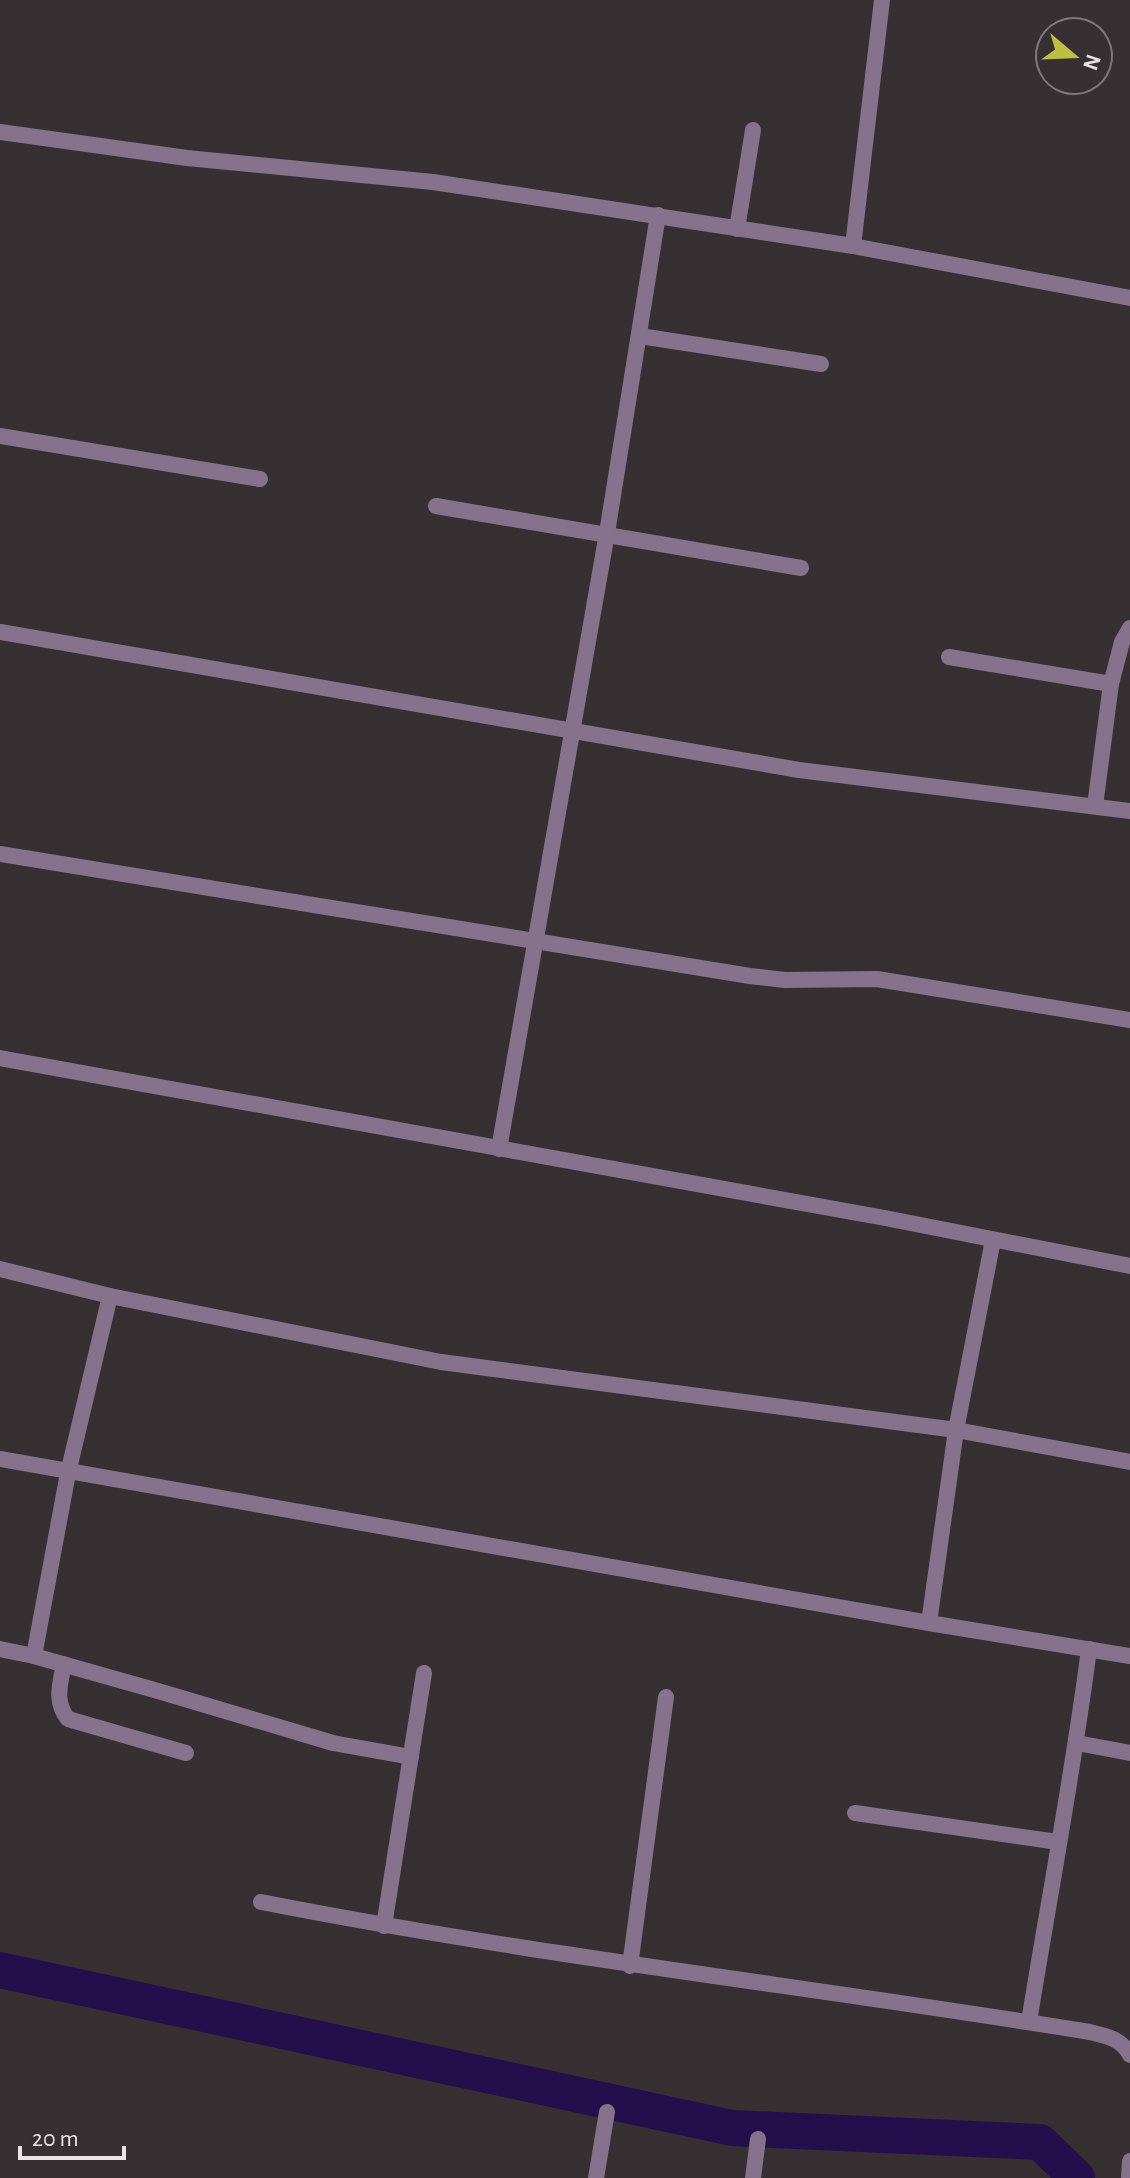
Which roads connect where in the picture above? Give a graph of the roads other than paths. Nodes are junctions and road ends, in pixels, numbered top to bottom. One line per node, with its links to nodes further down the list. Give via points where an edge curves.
1 (882, 0): 6 (street)
2 (753, 130): 5 (street)
3 (0, 132): 4 (street, via 187,158 433,182)
4 (658, 215): 5 (street); 8 (street)
5 (737, 229): 6 (street)
6 (853, 246): 7 (street)
7 (1130, 298)
8 (640, 336): 9 (street); 13 (street)
9 (821, 364)
10 (0, 436): 11 (street)
11 (260, 479)
12 (436, 506): 13 (street)
13 (607, 533): 14 (street); 19 (street)
14 (801, 568)
15 (1130, 628): 18 (street)
16 (0, 632): 19 (street)
17 (949, 657): 18 (street)
18 (1111, 684): 20 (street)
19 (571, 732): 20 (street, via 799,770); 23 (street)
20 (1095, 806): 21 (street)
21 (1130, 811)
22 (0, 854): 23 (street)
23 (536, 940): 24 (street, via 750,976 877,979); 26 (street)
24 (1130, 1020)
25 (0, 1058): 26 (street)
26 (499, 1149): 27 (street)
27 (993, 1240): 28 (street); 31 (street)
28 (1130, 1266)
29 (0, 1269): 30 (street)
30 (110, 1296): 31 (street, via 441,1362); 34 (street)
31 (956, 1430): 33 (street); 35 (street)
32 (0, 1459): 34 (street)
33 (1130, 1462)
34 (68, 1473): 35 (street); 38 (street)
35 (929, 1623): 37 (street)
36 (0, 1649): 38 (street)
37 (1089, 1649): 39 (street); 43 (street)
38 (34, 1656): 40 (street)
39 (1130, 1656)
40 (64, 1664): 44 (street, via 58,1697 68,1719); 46 (street, via 333,1743)
41 (424, 1673): 46 (street)
42 (666, 1697): 51 (street)
43 (1077, 1743): 45 (street); 48 (street)
44 (186, 1753)
45 (1130, 1753)
46 (411, 1757): 50 (street)
47 (855, 1813): 48 (street)
48 (1058, 1842): 52 (street)
49 (261, 1902): 50 (street)
50 (384, 1926): 51 (street)
51 (630, 1966): 52 (street)
52 (1029, 2022): 53 (street, via 1115,2039)
53 (1130, 2055)
54 (607, 2112): 57 (street)
55 (758, 2139): 58 (street)
56 (1130, 2162): 59 (street)
57 (596, 2178)
58 (753, 2178)
59 (1129, 2178)

